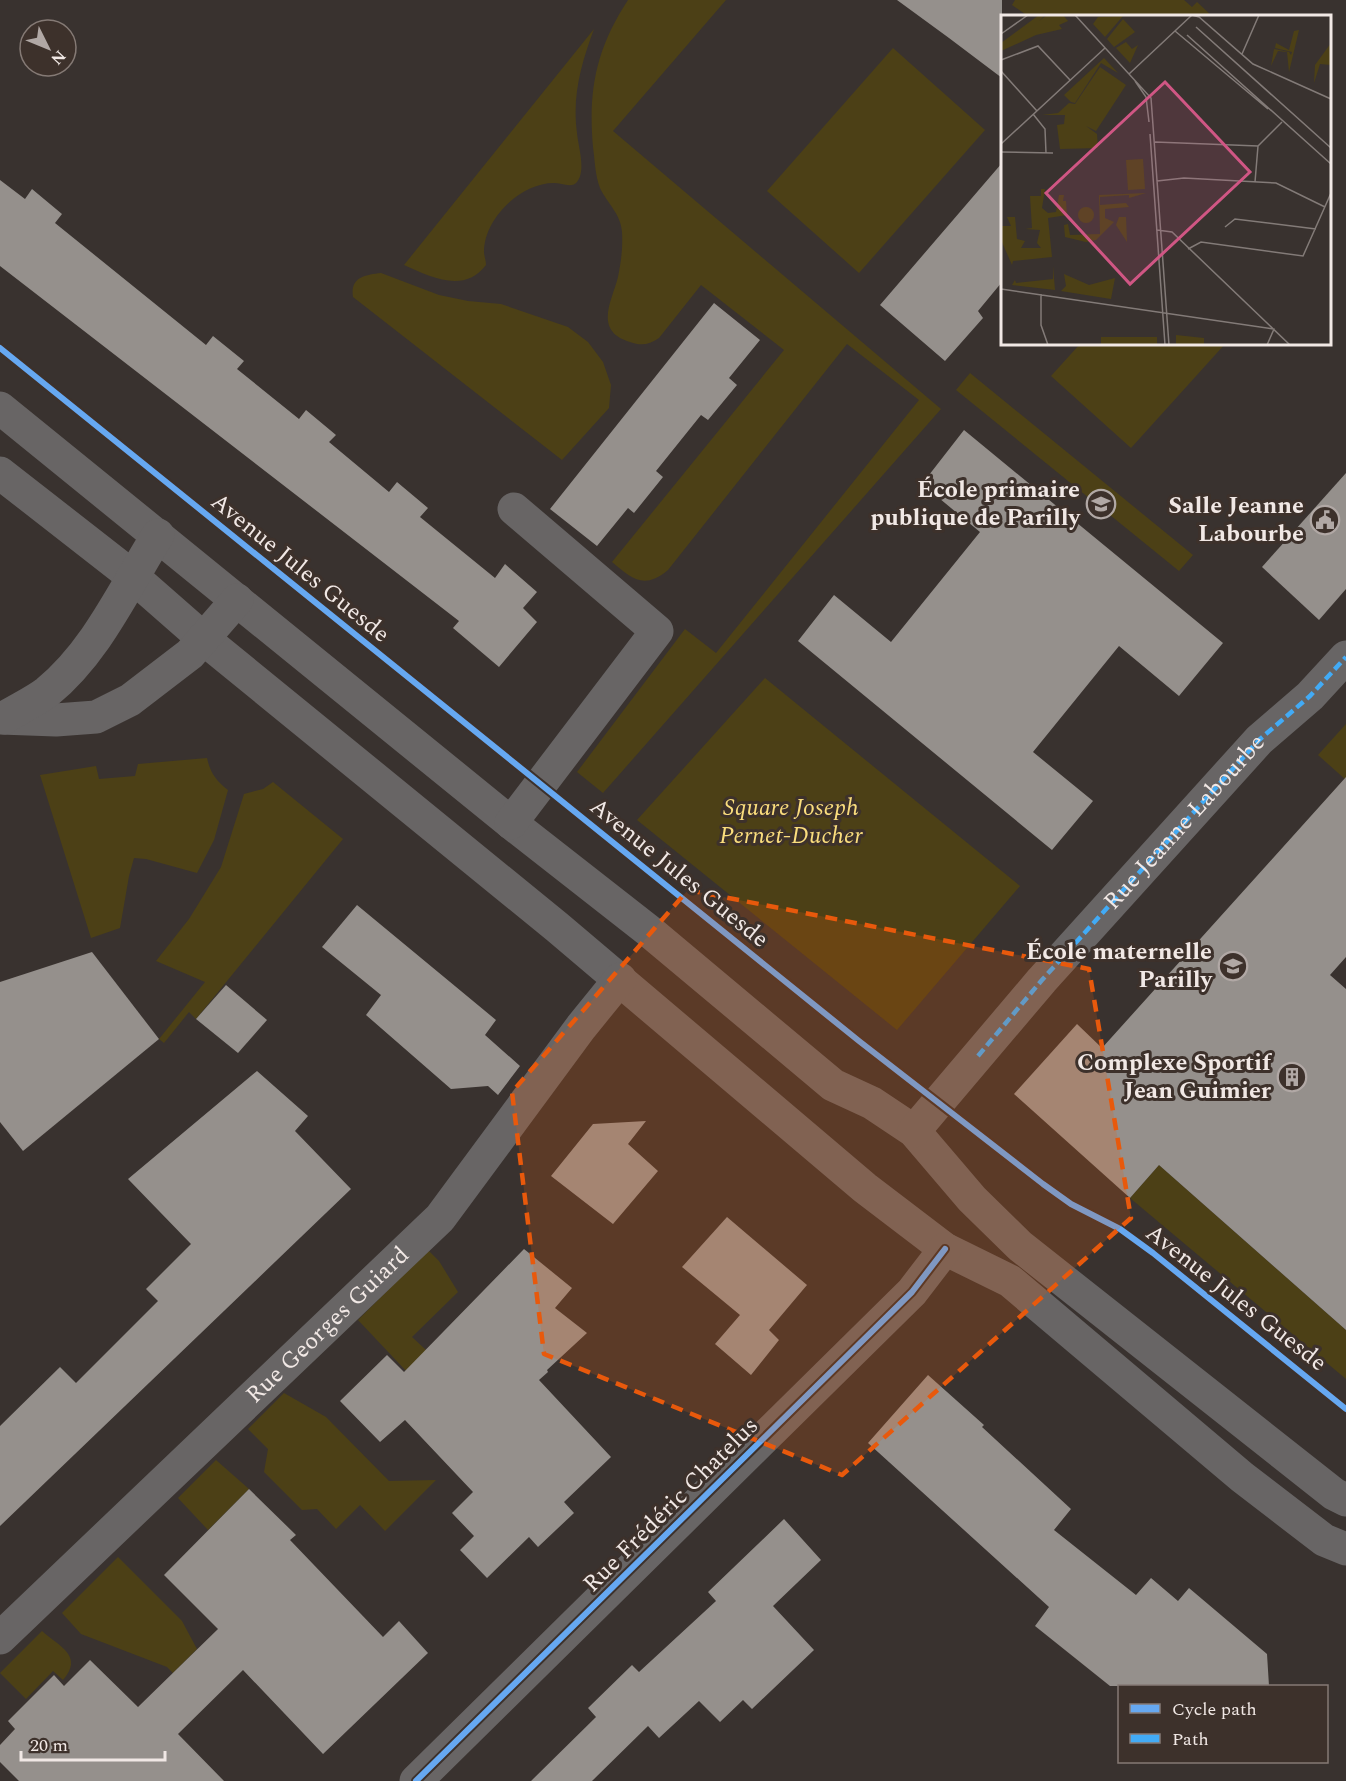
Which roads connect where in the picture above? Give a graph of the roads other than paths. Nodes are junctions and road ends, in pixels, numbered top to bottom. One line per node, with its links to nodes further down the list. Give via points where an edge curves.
1 (0, 408): 4 (street)
2 (0, 473): 5 (street)
3 (514, 509): 10 (street, via 657,631)
4 (158, 536): 5 (street); 6 (street)
5 (132, 576): 7 (street); 9 (street, via 78,663 46,692)
6 (237, 600): 7 (street); 10 (street)
7 (205, 640): 9 (street, via 130,700 96,717); 11 (street)
8 (1346, 657): 12 (street, Rue Jeanne Labourbe, via 1310,696 1258,740 1042,980)
9 (2, 718)
10 (511, 823): 12 (street, via 833,1085 872,1103)
11 (620, 979): 13 (street, via 865,1188); 16 (street, Rue Georges Guiard, via 440,1218)
12 (914, 1131): 14 (street, via 972,1199 1020,1246)
13 (945, 1249): 15 (street, via 1010,1281 1242,1477 1324,1540); 17 (street, Rue Frédéric Chatelus, via 912,1292)
14 (1346, 1500)
15 (1346, 1549)
16 (0, 1638)
17 (416, 1781)

